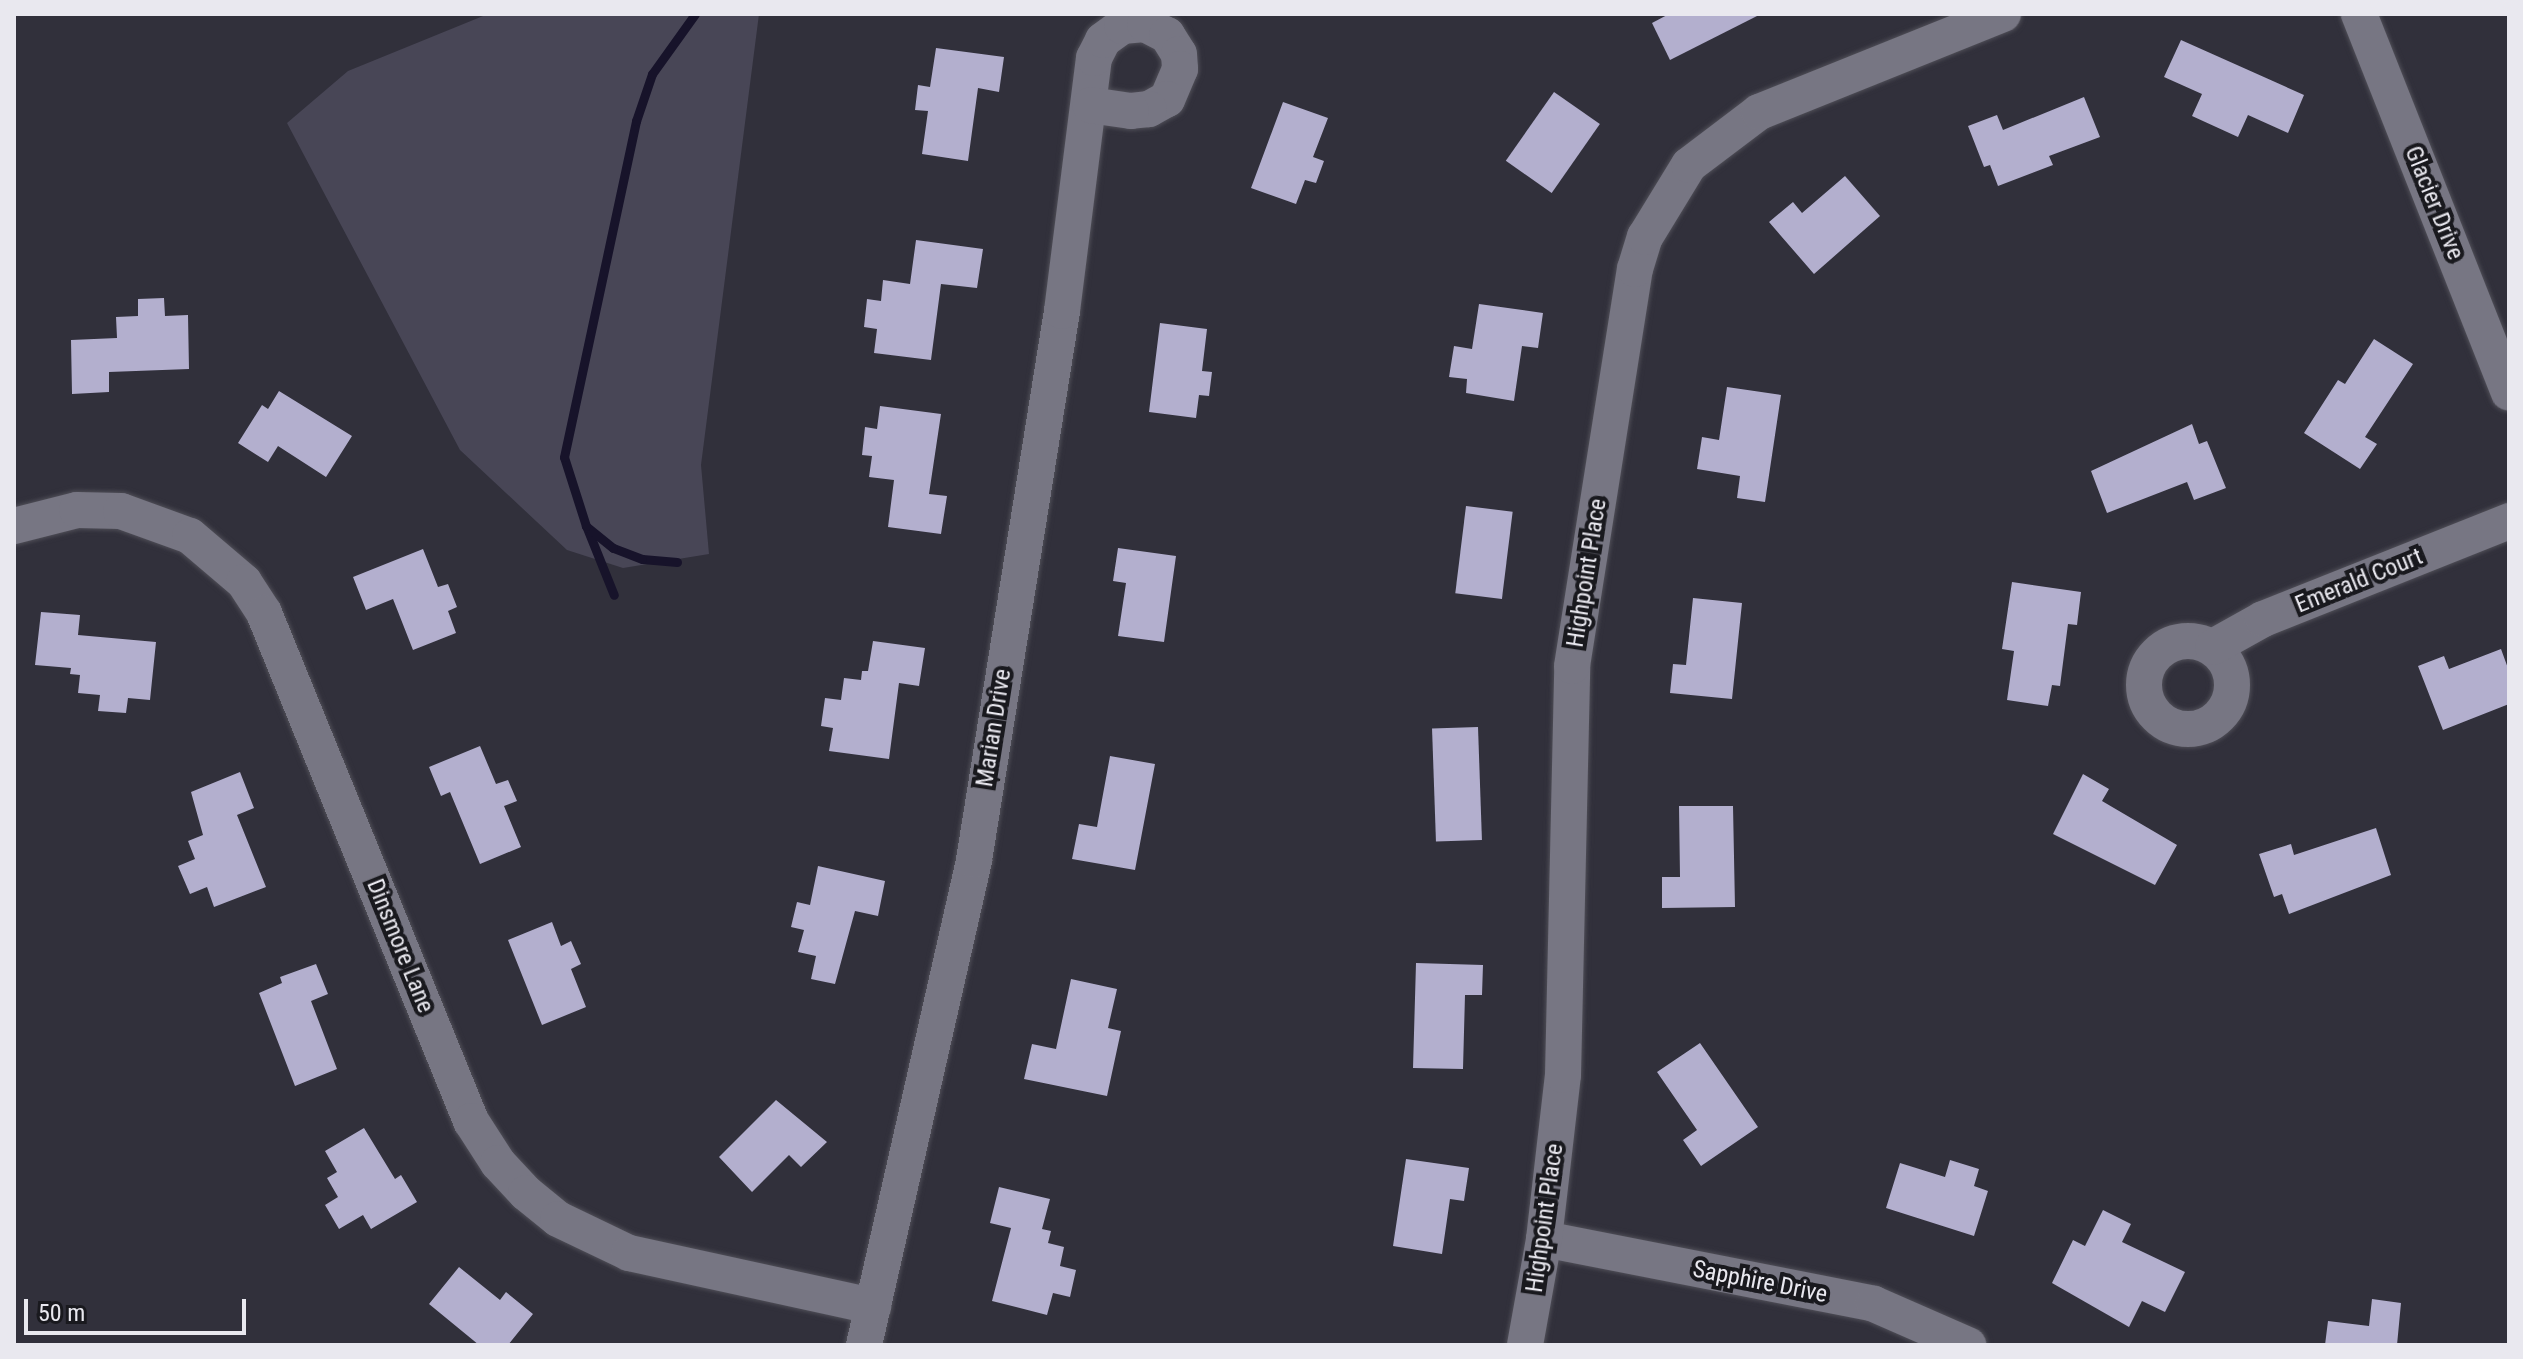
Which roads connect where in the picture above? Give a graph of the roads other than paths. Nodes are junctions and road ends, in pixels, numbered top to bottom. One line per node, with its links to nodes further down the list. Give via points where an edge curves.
1 (2003, 14): 8 (street, Highpoint Place, via 1759,112 1689,165 1645,237 1635,269 1572,666 1566,765 1568,984)
2 (2359, 14): 4 (street, Glacier Drive)
3 (1090, 105): 9 (street, Marian Drive, via 974,860)
4 (2509, 392)
5 (2509, 521): 7 (street, Emerald Court, via 2263,619)
6 (14, 526): 9 (street, Dinsmore Lane, via 77,510 121,511 190,536 244,582 264,613 471,1121 498,1163 526,1193 558,1219 629,1253)
7 (2213, 647)
8 (1544, 1239): 11 (street, Highpoint Place); 12 (street, Sapphire Drive, via 1874,1304)
9 (873, 1306): 10 (street, Marian Drive)
10 (864, 1345)
11 (1525, 1345)
12 (1968, 1345)

